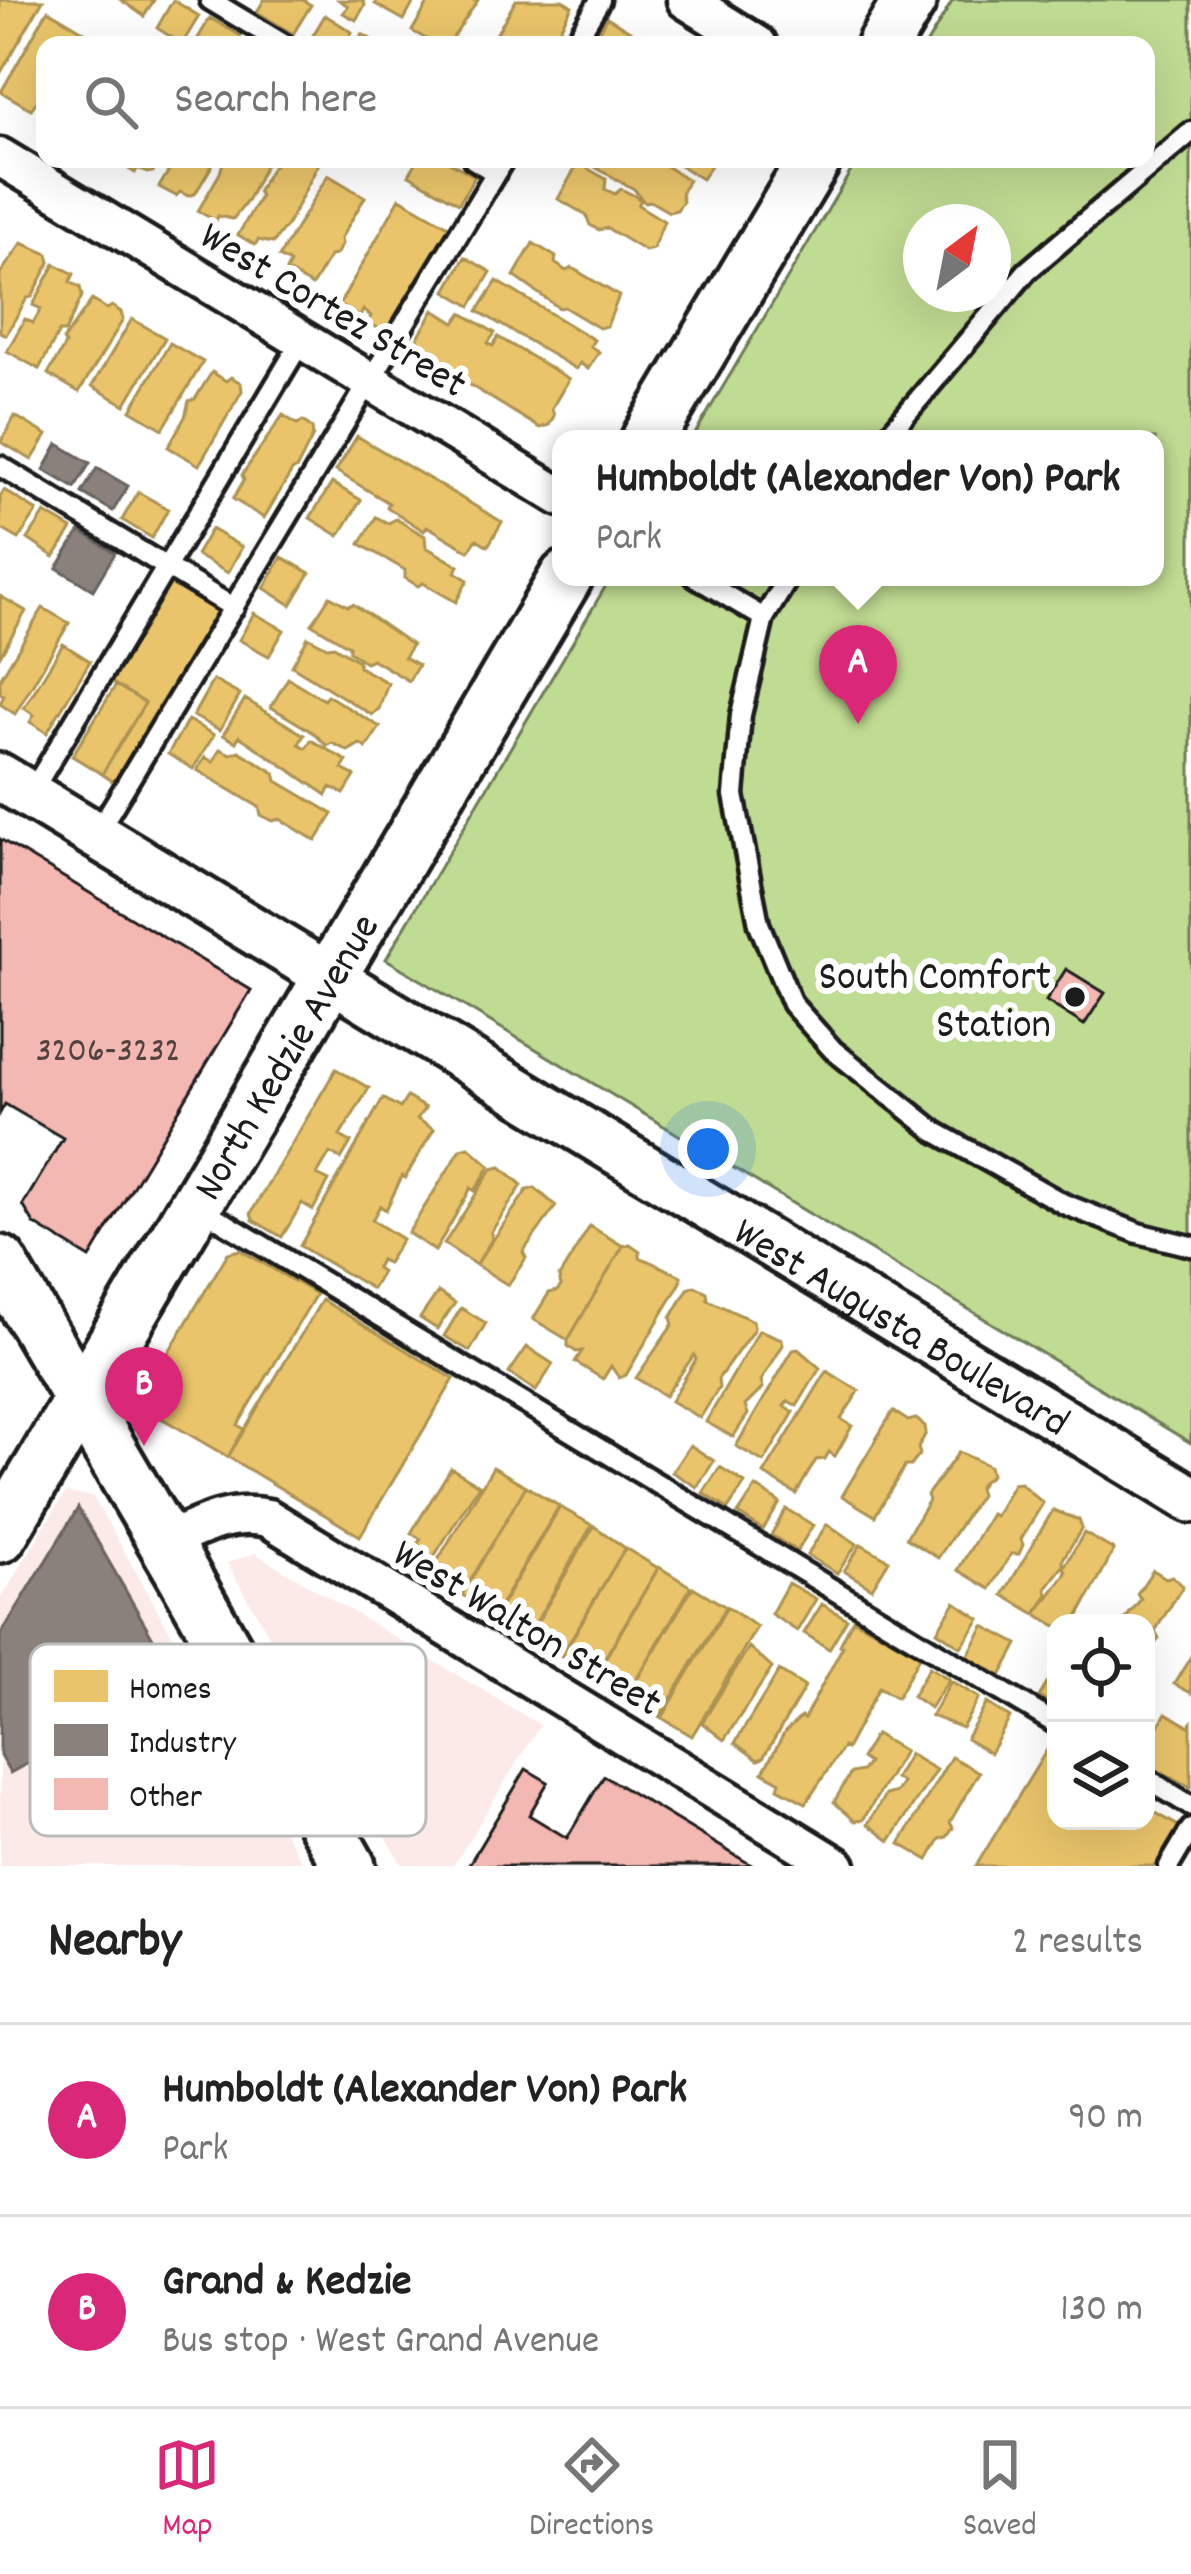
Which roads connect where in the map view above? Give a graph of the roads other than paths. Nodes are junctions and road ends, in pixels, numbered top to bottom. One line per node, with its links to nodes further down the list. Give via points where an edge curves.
1 (210, 0): 5 (lane)
2 (600, 0): 6 (lane)
3 (686, 0): 7 (street)
4 (910, 0): 8 (main road)
5 (270, 36)
6 (578, 36)
7 (744, 36)
8 (888, 36)
9 (1191, 132): 11 (lane)
10 (0, 158): 15 (street, West Cortez Street)
11 (1155, 163)
12 (499, 168): 16 (lane)
13 (810, 168): 17 (main road)
14 (1149, 168): 18 (lane, via 1027,271)
15 (302, 340): 16 (street, West Cortez Street); 21 (lane)
16 (370, 381): 20 (street, West Cortez Street); 25 (lane)
17 (653, 430)
18 (893, 430)
19 (0, 466): 21 (lane)
20 (552, 492)
21 (166, 567): 25 (lane); 27 (lane)
22 (561, 586): 29 (main road, North Kedzie Avenue)
23 (710, 586): 26 (lane)
24 (784, 586): 26 (lane)
25 (234, 608): 28 (lane)
26 (764, 618): 31 (lane, via 741,715 734,795 759,924 792,1004 833,1050 967,1151 1064,1204)
27 (15, 786): 28 (street, West Augusta Boulevard)
28 (96, 835): 29 (street, West Augusta Boulevard)
29 (328, 978): 30 (main road, North Kedzie Avenue); 34 (street, West Augusta Boulevard)
30 (194, 1204): 33 (main road, North Kedzie Avenue); 38 (lane)
31 (1191, 1246)
32 (0, 1262): 33 (main road)
33 (80, 1396): 35 (main road, North Kedzie Avenue); 36 (main road)
34 (1191, 1499)
35 (0, 1536)
36 (165, 1542): 37 (main road); 44 (street, West Walton Street, via 244,1512 268,1518)
37 (223, 1644)
38 (1053, 1722)
39 (1155, 1783): 40 (lane)
40 (1191, 1805)
41 (1191, 1829): 45 (lane)
42 (332, 1836): 43 (main road)
43 (349, 1866)
44 (837, 1866)
45 (1169, 1866)

